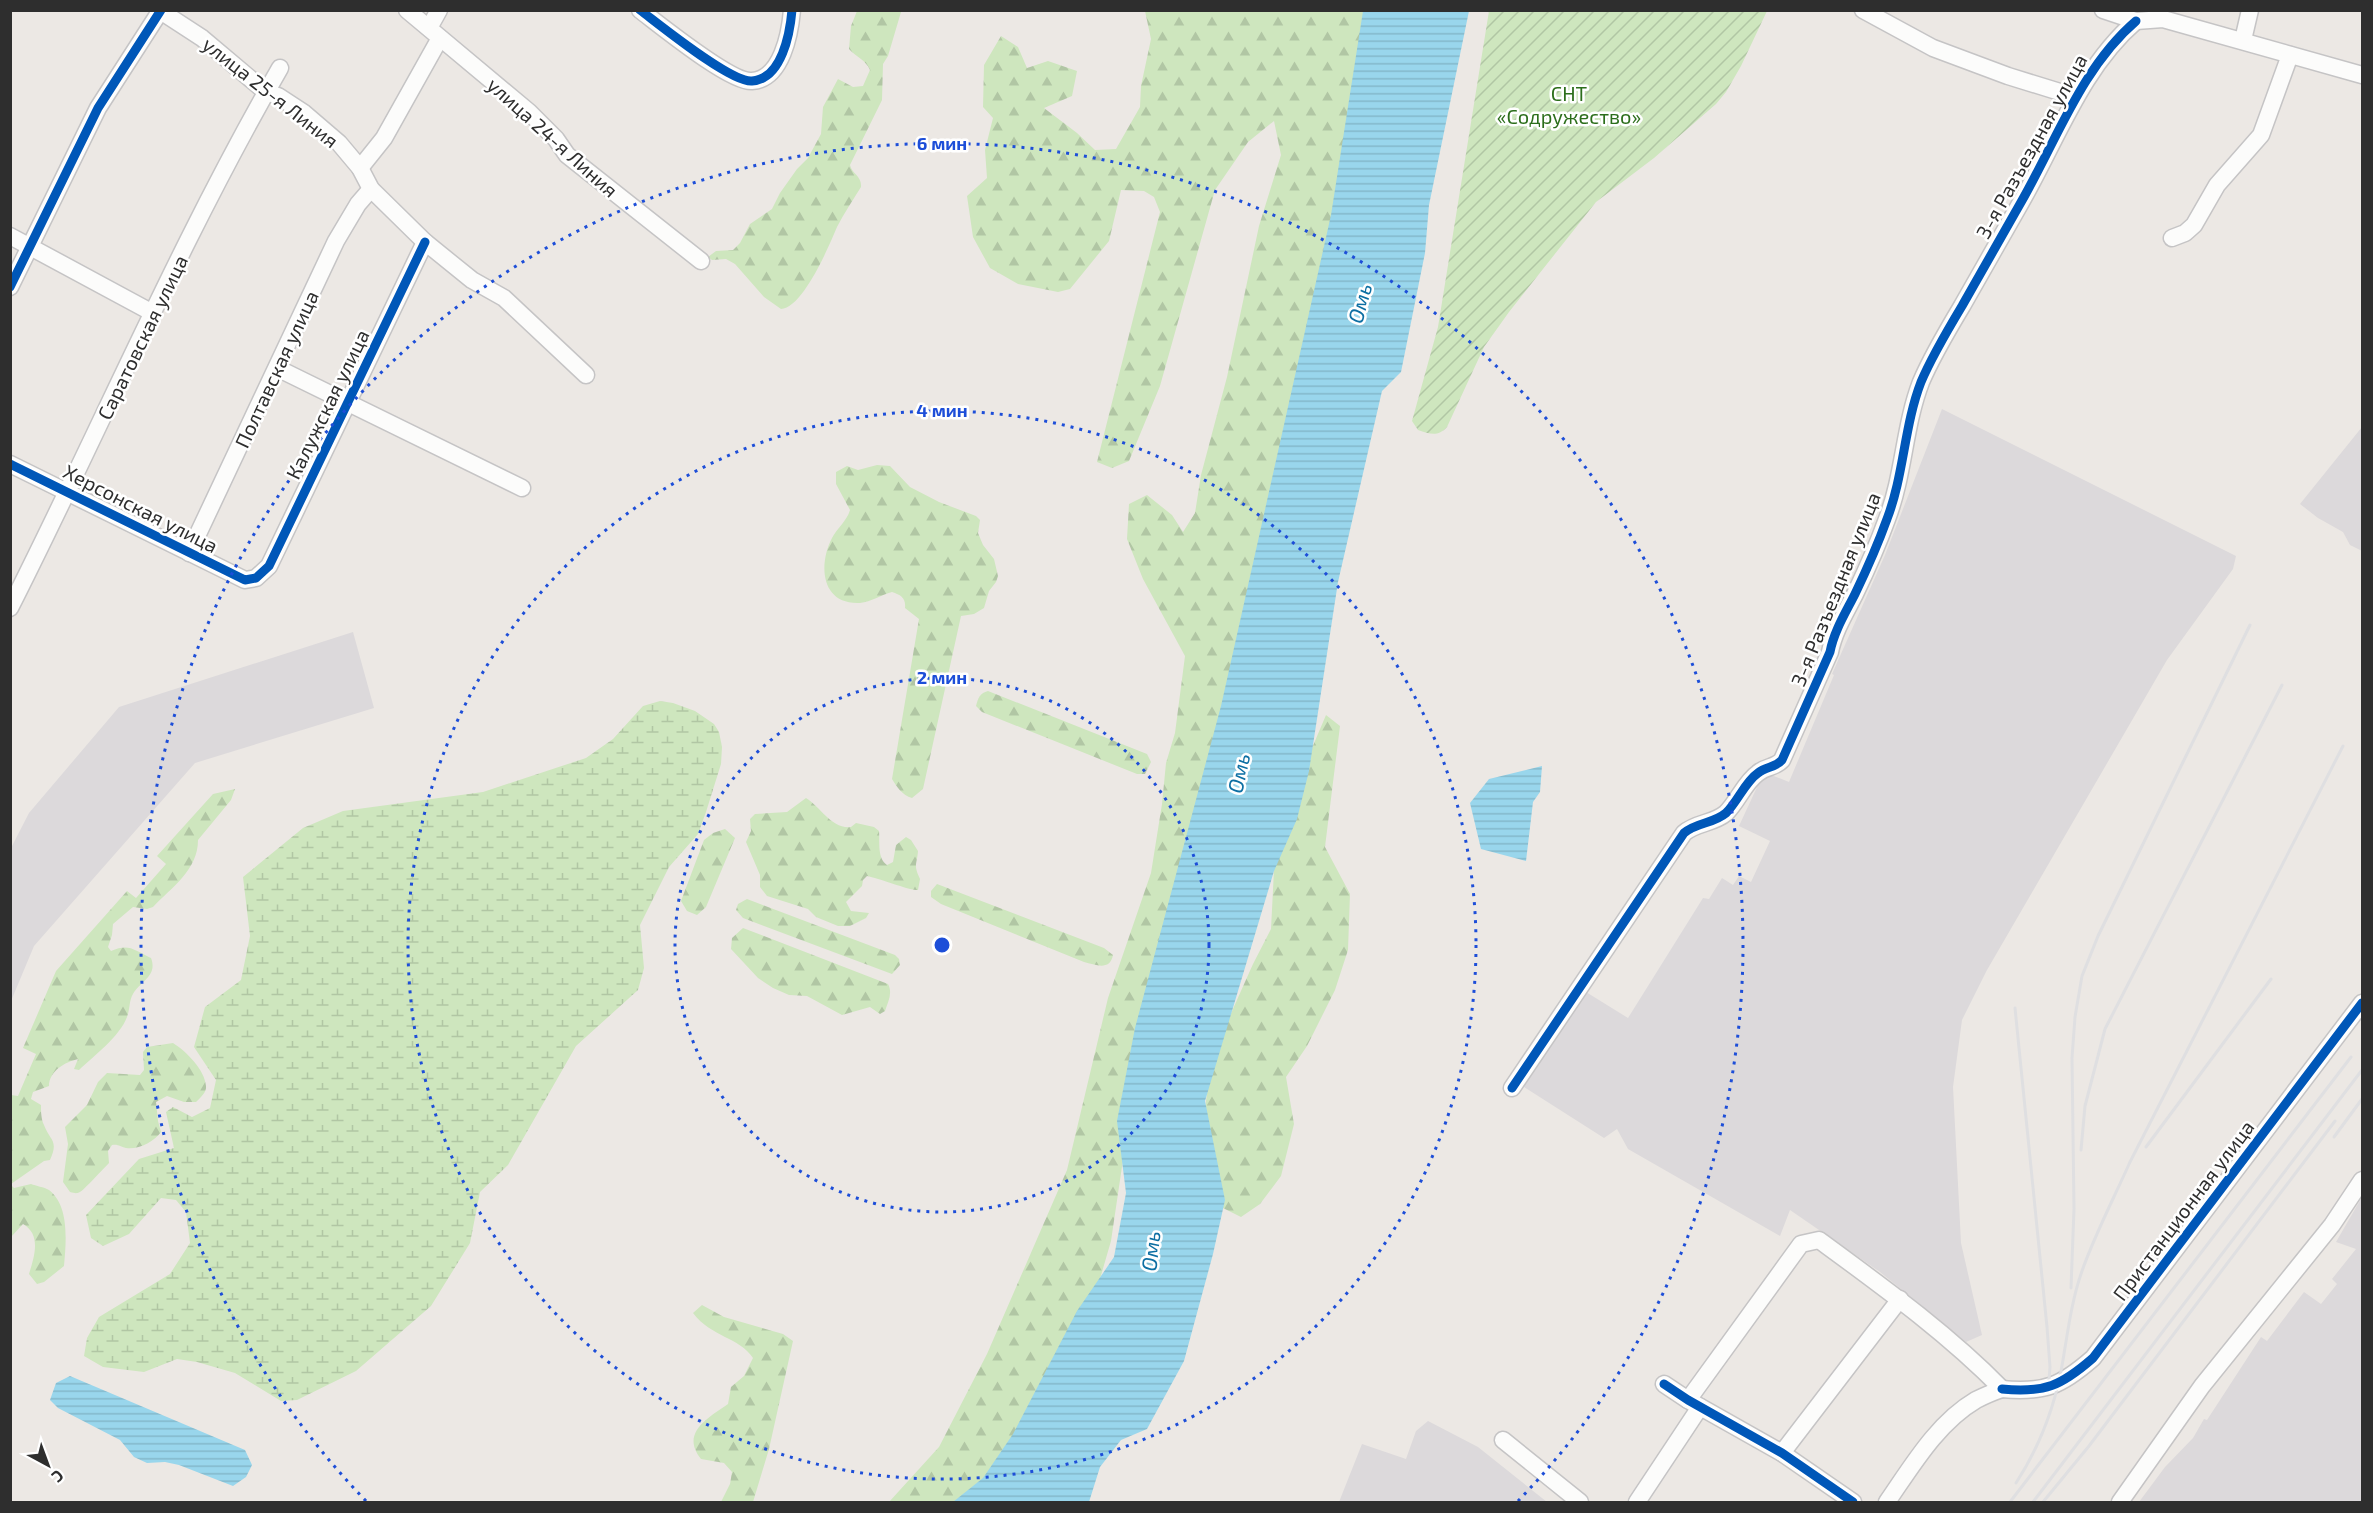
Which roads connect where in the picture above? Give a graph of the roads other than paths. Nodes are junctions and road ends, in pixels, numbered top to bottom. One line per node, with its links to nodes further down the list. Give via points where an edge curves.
1 (407, 10): 10 (street, улица 24-я Линия)
2 (440, 10): 10 (street)
3 (640, 10): 4 (street, via 705,58 738,78 752,81 764,77 777,65 789,38)
4 (792, 10)
5 (1863, 10): 16 (street, via 1933,48)
6 (2103, 10): 9 (street)
7 (2250, 10): 11 (street)
8 (160, 11): 15 (street, улица 25-я Линия, via 202,38); 22 (street, via 98,108)
9 (2136, 21): 11 (street, via 2163,19); 16 (street, 3-я Разъездная улица, via 2103,54)
10 (434, 33): 17 (street, via 384,138); 23 (street, улица 24-я Линия, via 529,112 567,155)
11 (2243, 40): 12 (street)
12 (2290, 55): 14 (street); 20 (street, via 2261,135 2217,185 2194,225)
13 (280, 68): 15 (street, Саратовская улица)
14 (2362, 75)
15 (266, 92): 17 (street, улица 25-я Линия, via 304,113 339,143); 25 (street, Саратовская улица)
16 (2076, 97): 36 (street, 3-я Разъездная улица, via 1921,381 1889,515 1782,760 1756,773 1726,813 1684,833)
17 (360, 168): 18 (street, улица 25-я Линия)
18 (371, 189): 21 (street, улица 25-я Линия); 26 (street, Полтавская улица, via 336,241)
19 (10, 236): 22 (street)
20 (2172, 238)
21 (425, 242): 27 (street, улица 25-я Линия, via 472,280 513,305); 28 (street, Калужская улица)
22 (30, 246): 24 (street); 25 (street)
23 (701, 261)
24 (10, 287)
25 (151, 312): 31 (street, Саратовская улица)
26 (277, 368): 28 (street); 32 (street, Полтавская улица)
27 (586, 375)
28 (348, 402): 30 (street); 33 (street, Калужская улица, via 269,566)
29 (10, 464): 31 (street, Херсонская улица)
30 (522, 488)
31 (69, 492): 32 (street, Херсонская улица); 34 (street, Саратовская улица)
32 (189, 553): 33 (street, Херсонская улица, via 244,580)
33 (256, 578)
34 (10, 608)
35 (2362, 1003): 40 (street, Пристанционная улица, via 2093,1358 2057,1385 2025,1391)
36 (1512, 1088)
37 (2362, 1180): 48 (street, via 2332,1225 2202,1386)
38 (1900, 1299): 40 (street); 41 (street, via 1820,1240 1801,1244); 43 (street)
39 (1664, 1384): 41 (street)
40 (2002, 1389): 47 (street, via 1975,1401 1944,1426)
41 (1694, 1403): 43 (street); 45 (street)
42 (1503, 1440): 44 (street)
43 (1782, 1453): 46 (street)
44 (1580, 1503)
45 (1637, 1503)
46 (1854, 1503)
47 (1887, 1503)
48 (2120, 1503)

